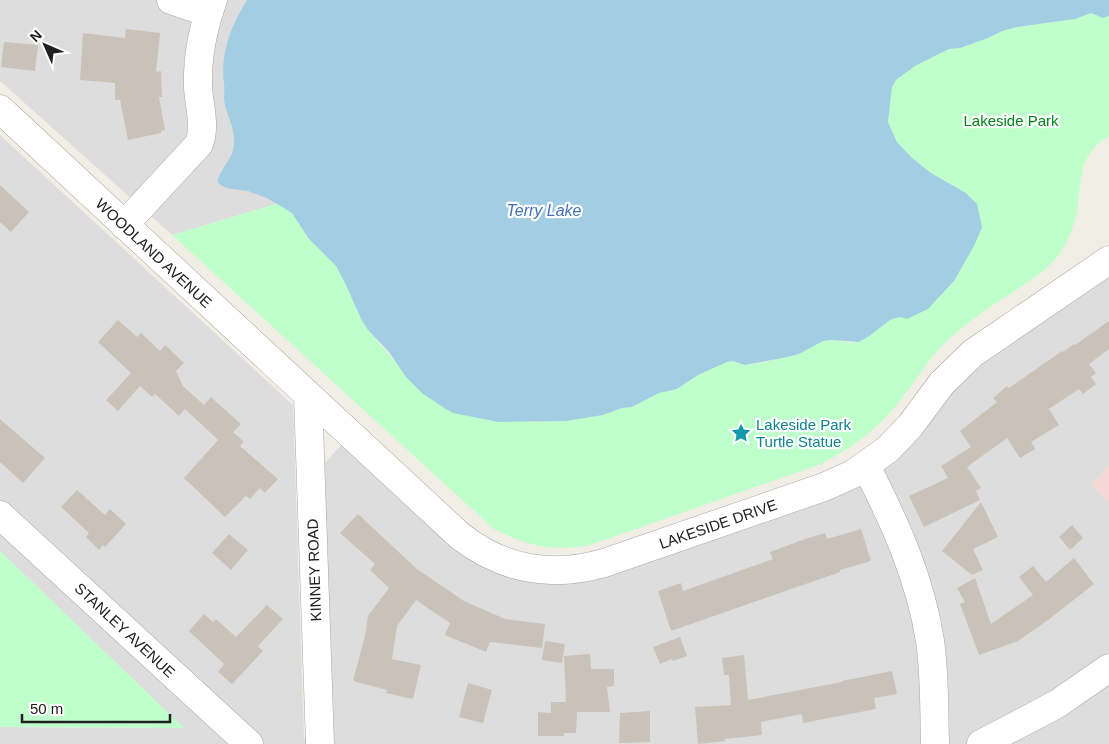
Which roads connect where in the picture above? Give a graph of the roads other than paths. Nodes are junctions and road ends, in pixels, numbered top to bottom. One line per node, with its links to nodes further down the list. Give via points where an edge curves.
1 (171, 0): 2 (street)
2 (211, 6): 4 (street, via 202,36 199,63 203,128 199,144)
3 (0, 109): 4 (street, WOODLAND AVENUE)
4 (124, 225): 6 (street, WOODLAND AVENUE)
5 (1109, 260): 7 (street, LAKESIDE DRIVE, via 973,352 942,383 900,437)
6 (308, 396): 7 (street, LAKESIDE DRIVE, via 465,540 500,560 538,570 574,570 604,563 824,487); 11 (street, KINNEY ROAD)
7 (866, 466): 12 (street, via 901,536 921,598 932,655)
8 (0, 515): 10 (street, STANLEY AVENUE)
9 (1109, 668): 13 (street, via 1057,704)
10 (249, 744)
11 (320, 744)
12 (935, 744)
13 (981, 744)

